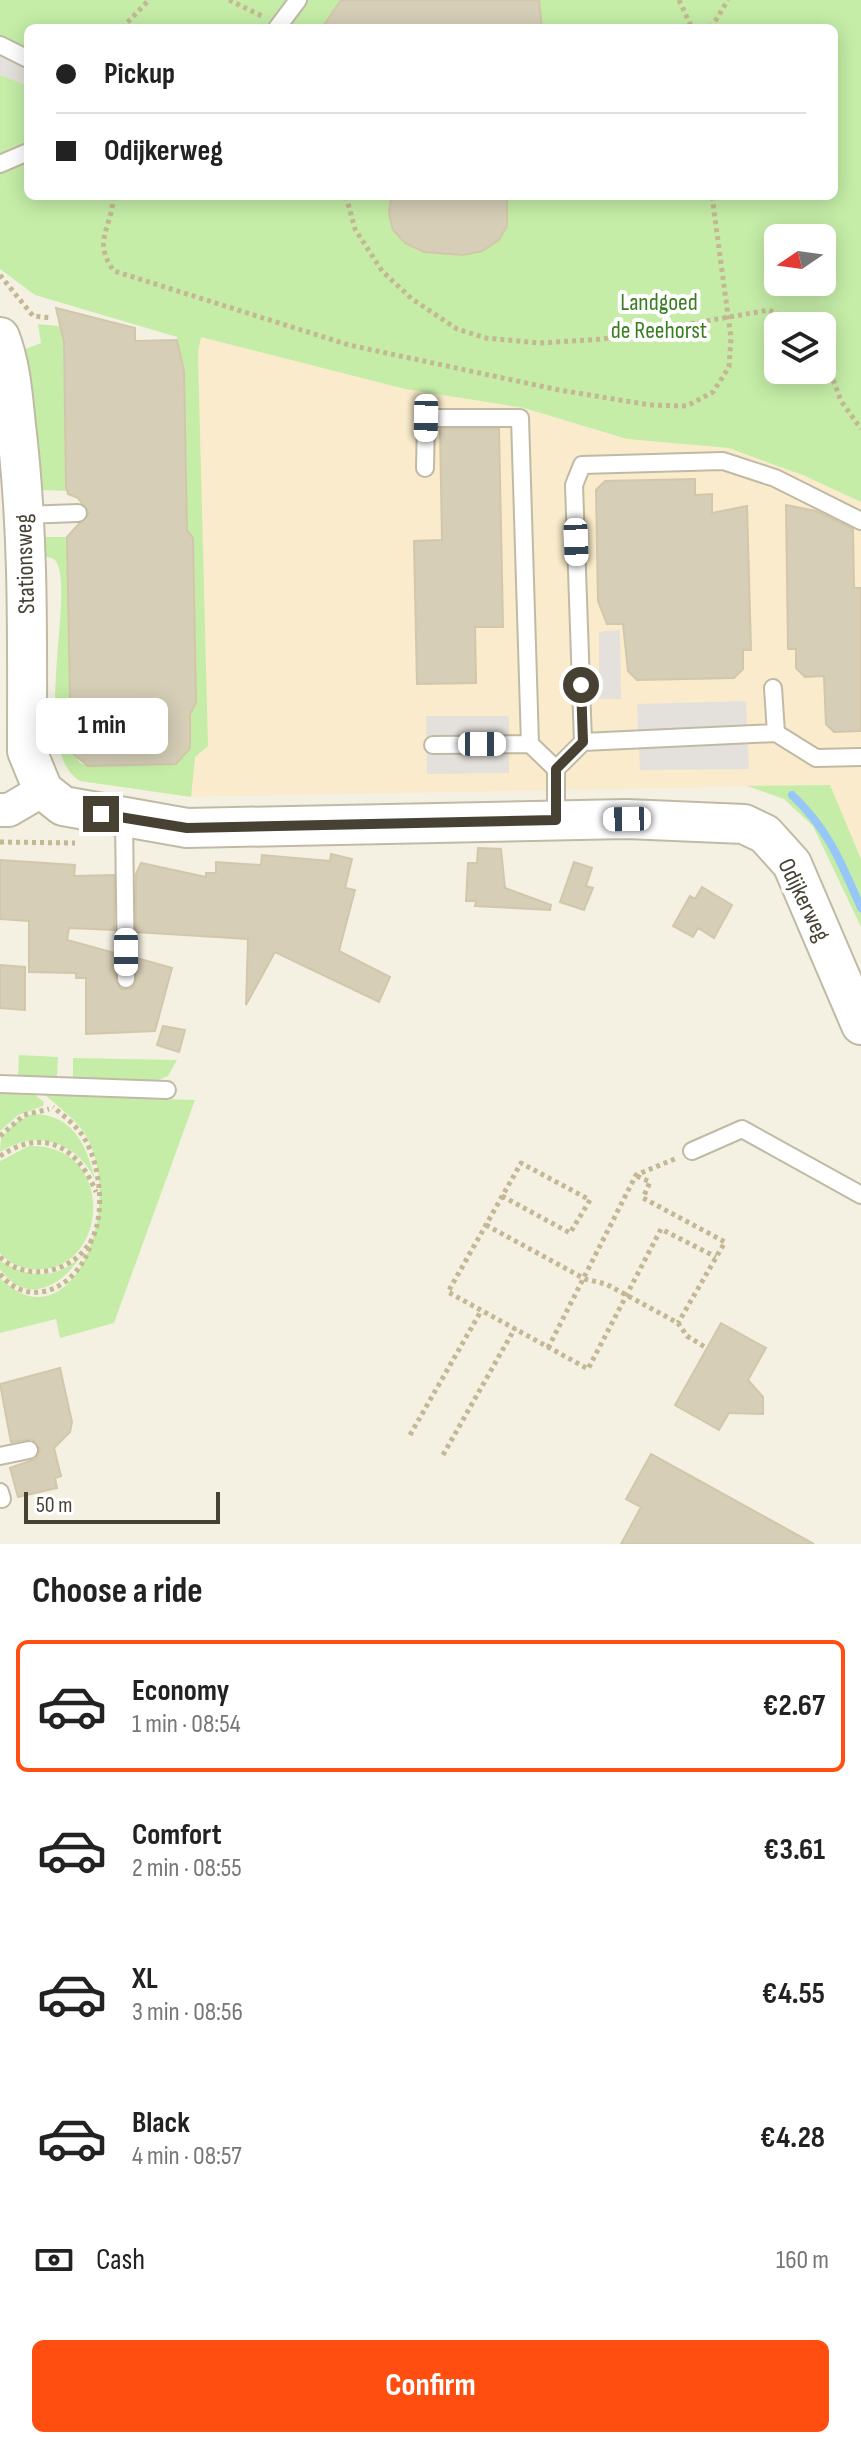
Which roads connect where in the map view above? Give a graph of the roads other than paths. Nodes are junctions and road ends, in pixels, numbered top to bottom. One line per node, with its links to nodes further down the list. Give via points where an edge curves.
1 (298, 0): 2 (lane)
2 (272, 24)
3 (0, 45): 4 (lane)
4 (24, 57)
5 (24, 154): 6 (lane)
6 (0, 164)
7 (0, 337): 10 (street, Stationsweg, via 13,394)
8 (425, 468): 15 (lane, via 426,418 520,418)
9 (78, 513): 10 (lane)
10 (24, 515): 19 (street, Stationsweg, via 27,751)
11 (861, 521): 14 (lane, via 775,478 723,461 582,465 574,485)
12 (773, 688): 13 (lane)
13 (776, 733): 14 (lane); 17 (lane, via 816,758)
14 (583, 742): 18 (lane)
15 (530, 744): 16 (lane); 18 (lane)
16 (433, 745)
17 (861, 757)
18 (556, 769): 22 (lane)
19 (43, 790): 20 (street); 21 (street, Odijkerweg, via 63,806)
20 (0, 810)
21 (124, 818): 22 (street, Odijkerweg, via 187,828); 23 (lane)
22 (556, 820): 24 (street, Odijkerweg, via 744,824 765,834 792,864)
23 (126, 979)
24 (861, 1025)
25 (0, 1084): 26 (lane)
26 (167, 1090)
27 (692, 1151): 28 (lane, via 742,1129)
28 (861, 1195)
29 (29, 1450): 30 (lane)
30 (0, 1456)

